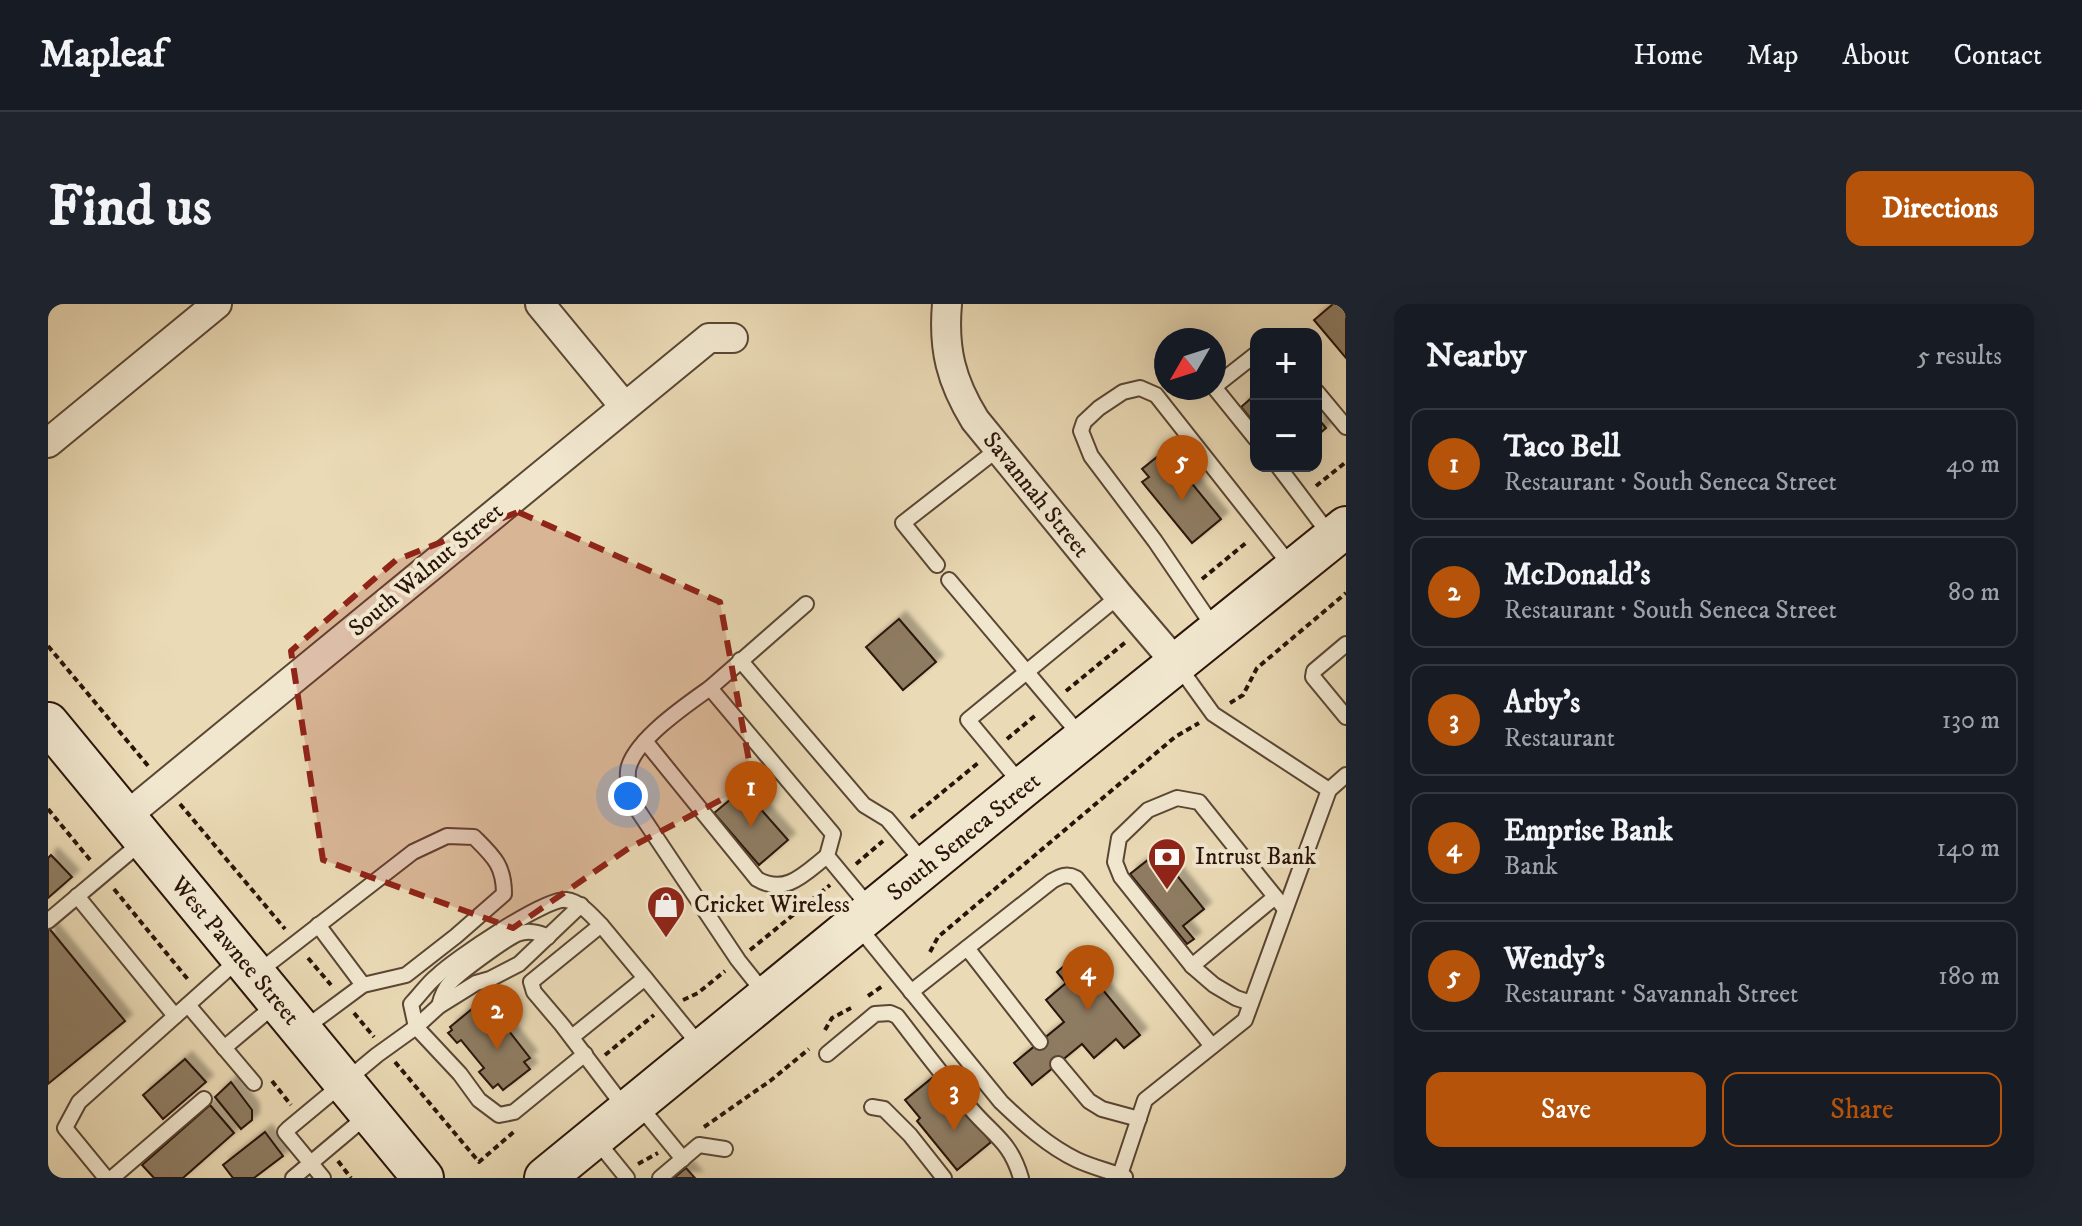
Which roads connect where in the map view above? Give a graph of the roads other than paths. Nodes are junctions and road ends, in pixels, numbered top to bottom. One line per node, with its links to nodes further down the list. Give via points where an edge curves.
1 (217, 304): 12 (street)
2 (540, 304): 9 (street)
3 (947, 304): 13 (street, Savannah Street, via 945,340 953,377 961,398)
4 (733, 338): 9 (street, South Walnut Street, via 709,338)
5 (1250, 359): 6 (lane)
6 (1226, 378)
7 (1322, 398): 10 (lane)
8 (1224, 400): 11 (lane)
9 (624, 406): 34 (street, South Walnut Street, via 164,785)
10 (1346, 427)
11 (1250, 432)
12 (48, 443)
13 (998, 449): 16 (lane, via 903,523); 19 (street, Savannah Street)
14 (1283, 472): 15 (lane)
15 (1339, 533): 17 (street, South Seneca Street)
16 (937, 565)
17 (1294, 569): 21 (street, South Seneca Street); 21 (lane, via 1156,395 1140,388 1099,408 1081,431 1091,456)
18 (949, 580): 25 (lane)
19 (1119, 596): 24 (street, Savannah Street); 25 (lane)
20 (806, 604): 23 (lane)
21 (1217, 631): 24 (street, South Seneca Street)
22 (1346, 644): 27 (lane, via 1313,677)
23 (740, 660): 26 (lane); 36 (lane, via 864,805 887,819)
24 (1177, 664): 29 (street, South Seneca Street); 33 (lane, via 1213,714)
25 (1026, 672): 29 (lane); 32 (lane, via 968,720)
26 (710, 688): 30 (lane); 35 (lane, via 833,834)
27 (1346, 717)
28 (48, 723): 34 (street, West Pawnee Street)
29 (1084, 740): 32 (street, South Seneca Street)
30 (645, 741): 35 (lane, via 757,879 783,886); 52 (lane, via 628,767 629,797)
31 (1346, 775): 33 (lane)
32 (1023, 787): 36 (street, South Seneca Street)
33 (1329, 790): 40 (lane)
34 (134, 829): 37 (lane); 50 (street, West Pawnee Street)
35 (827, 856): 41 (lane, via 843,874)
36 (928, 867): 41 (street, South Seneca Street)
37 (77, 896): 42 (lane); 56 (lane)
38 (1275, 897): 40 (lane); 47 (lane); 47 (lane, via 1199,802 1177,798 1148,810 1119,838 1115,862 1121,877)
39 (581, 905): 44 (lane); 45 (lane); 57 (lane, via 554,901 437,975 411,1004)
40 (1285, 909): 53 (lane)
41 (865, 918): 51 (lane); 52 (street, South Seneca Street)
42 (48, 921)
43 (318, 925): 49 (lane); 49 (lane, via 413,852 447,836 474,837 497,861 504,894 406,975); 50 (lane, via 296,942)
44 (601, 925): 48 (lane); 58 (lane, via 531,982)
45 (548, 937): 55 (lane, via 519,964); 55 (lane, via 539,932 518,934 449,984)
46 (967, 948): 51 (lane); 59 (lane); 60 (lane, via 1052,881 1070,874)
47 (1192, 966): 53 (lane, via 1214,985)
48 (645, 978): 58 (lane); 63 (lane)
49 (363, 985): 50 (lane, via 343,999)
50 (268, 992): 54 (lane); 61 (lane); 67 (street, West Pawnee Street)
51 (911, 992): 76 (lane, via 1026,1126 1078,1160)
52 (768, 998): 63 (street, South Seneca Street)
53 (1251, 1003): 60 (lane, via 1245,1020)
54 (188, 1005): 56 (lane); 61 (lane)
55 (439, 1006): 57 (lane)
56 (175, 1016): 78 (lane, via 79,1102 65,1128)
57 (416, 1027): 64 (lane, via 479,1100 499,1115 514,1112); 67 (lane, via 385,1050)
58 (572, 1037): 64 (lane)
59 (1040, 1042)
60 (1212, 1046): 71 (lane, via 1145,1100)
61 (224, 1048): 66 (lane)
62 (822, 1048): 86 (lane, via 875,1014 897,1016 1000,1138)
63 (703, 1050): 70 (street, South Seneca Street)
64 (590, 1060): 70 (lane)
65 (1058, 1064): 71 (lane, via 1089,1101)
66 (254, 1083)
67 (357, 1098): 75 (lane); 75 (lane, via 285,1132); 82 (street, West Pawnee Street)
68 (204, 1099): 79 (lane)
69 (872, 1107): 85 (lane, via 884,1109)
70 (633, 1108): 72 (street, South Seneca Street); 74 (lane)
71 (1139, 1119): 76 (lane)
72 (595, 1138): 77 (lane); 83 (street, South Seneca Street)
73 (725, 1149): 74 (lane, via 699,1145)
74 (678, 1153): 84 (lane)
75 (311, 1163): 80 (lane); 81 (lane)
76 (1124, 1176)
77 (626, 1177)
78 (106, 1178)
79 (112, 1178)
80 (294, 1178)
81 (323, 1178)
82 (423, 1178)
83 (545, 1178)
84 (660, 1178)
85 (944, 1178)
86 (1021, 1178)

